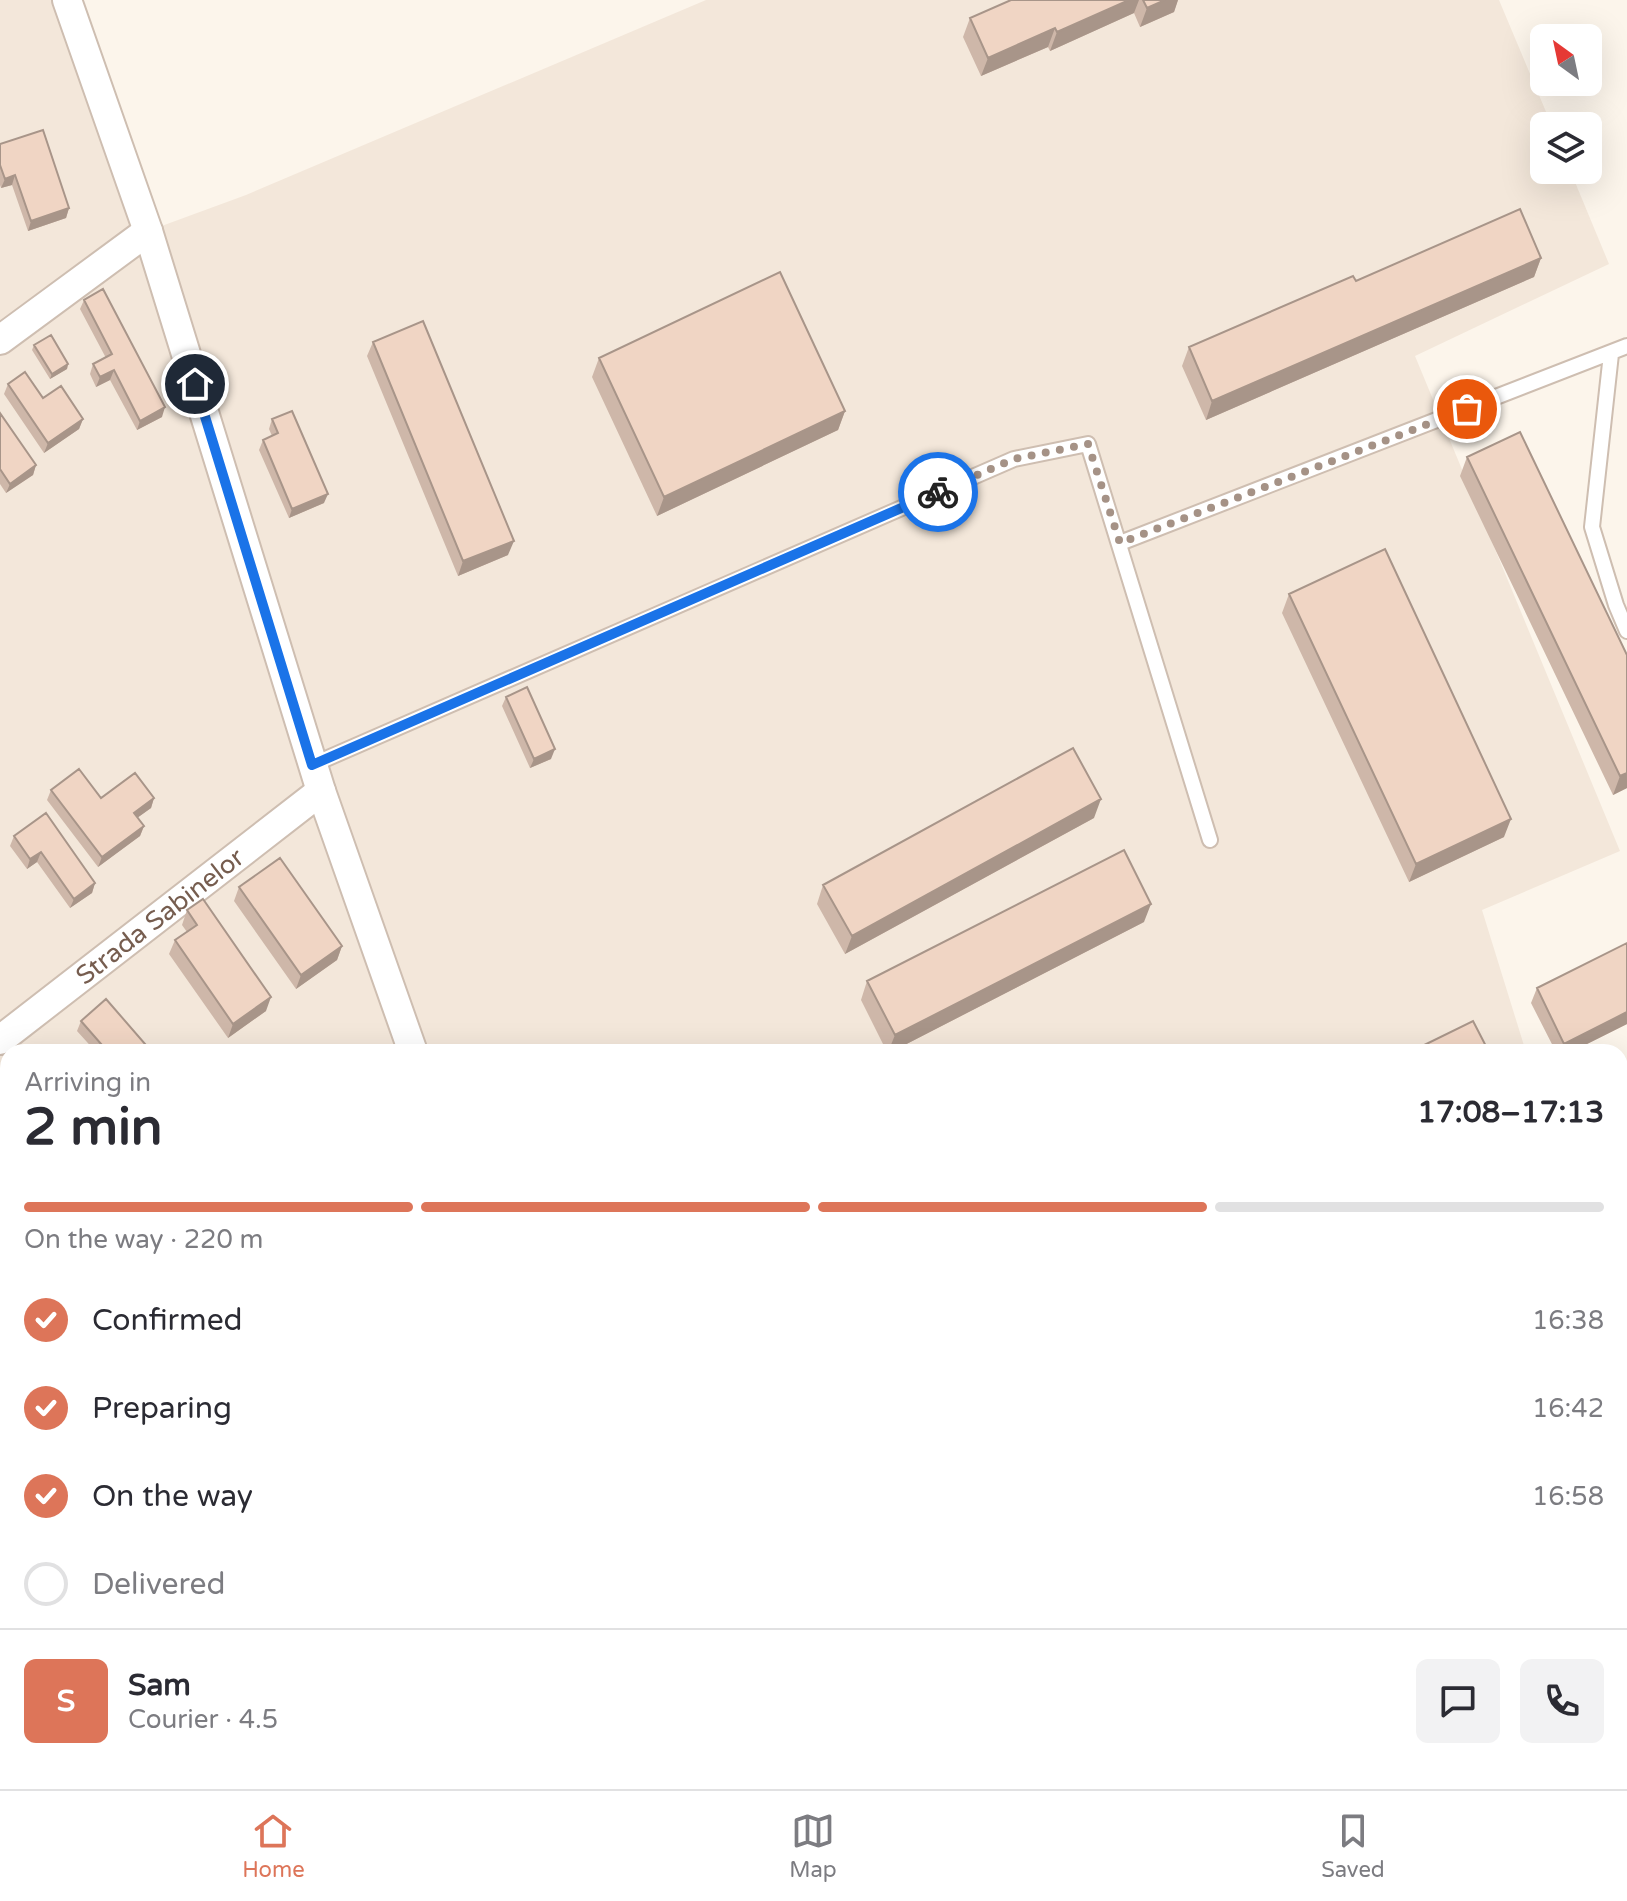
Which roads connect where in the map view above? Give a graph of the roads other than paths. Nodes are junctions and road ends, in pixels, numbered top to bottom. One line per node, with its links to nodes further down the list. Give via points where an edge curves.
1 (67, 0): 2 (street)
2 (148, 231): 3 (street); 8 (street)
3 (0, 340)
4 (1627, 346): 5 (lane)
5 (1611, 354): 6 (lane); 7 (lane, via 1592,527)
6 (1120, 543): 8 (lane, via 1088,444 1014,459); 9 (lane)
7 (1627, 631)
8 (317, 778): 10 (street, Strada Sabinelor); 11 (street)
9 (1210, 840)
10 (0, 1040)
11 (410, 1044)

